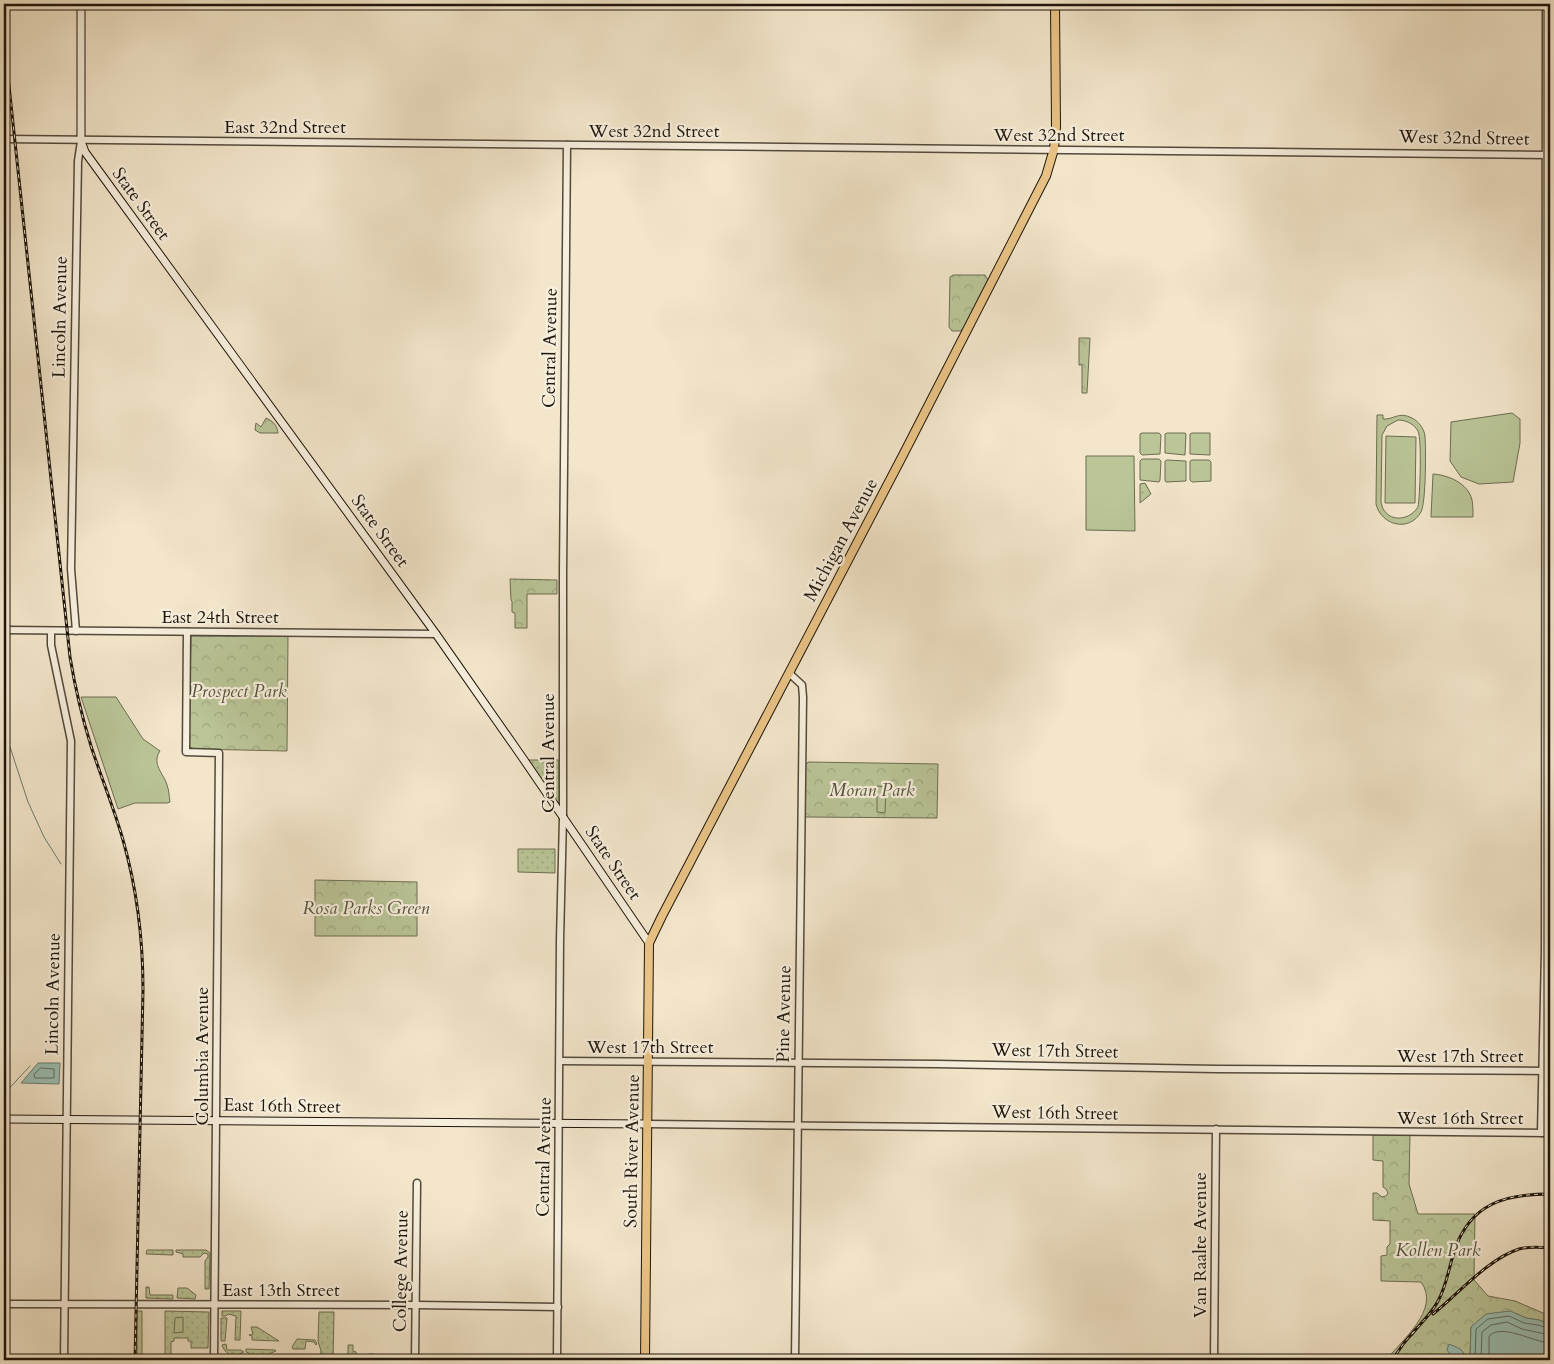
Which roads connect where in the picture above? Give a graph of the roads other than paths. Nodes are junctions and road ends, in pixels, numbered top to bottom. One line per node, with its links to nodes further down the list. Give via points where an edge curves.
1 (81, 4): 5 (main road, Lincoln Avenue)
2 (1055, 4): 7 (main road, Michigan Avenue)
3 (1546, 4): 8 (street)
4 (4, 140): 5 (street, East 32nd Street)
5 (82, 141): 6 (street, East 32nd Street); 11 (street, Lincoln Avenue, via 78,161 72,508); 13 (main road, State Street, via 85,152)
6 (567, 145): 7 (street, West 32nd Street); 15 (street, Central Avenue)
7 (1054, 149): 8 (street, West 32nd Street); 14 (main road, Michigan Avenue, via 1030,211)
8 (1549, 155): 20 (street)
9 (4, 630): 10 (street, East 24th Street)
10 (51, 631): 11 (street, East 24th Street); 23 (street, Lincoln Avenue, via 51,645 71,741)
11 (76, 631): 12 (street, East 24th Street)
12 (187, 632): 13 (street, East 24th Street); 24 (street, Columbia Avenue, via 186,752 219,753)
13 (436, 634): 15 (main road, State Street)
14 (789, 673): 16 (main road, Michigan Avenue); 19 (street, Pine Avenue, via 802,685 803,697)
15 (563, 817): 16 (main road, State Street); 17 (street, Central Avenue)
16 (650, 943): 18 (main road, South River Avenue)
17 (560, 1061): 18 (street, West 17th Street); 25 (street, Central Avenue)
18 (648, 1062): 19 (street, West 17th Street); 26 (main road, South River Avenue)
19 (798, 1064): 20 (street, West 17th Street); 27 (street, Pine Avenue)
20 (1542, 1071): 21 (street, West 17th Street); 29 (street)
21 (1550, 1071)
22 (4, 1119): 23 (main road, East 16th Street)
23 (66, 1119): 24 (main road, East 16th Street); 33 (street, Lincoln Avenue)
24 (216, 1120): 25 (main road, East 16th Street); 34 (street, Columbia Avenue)
25 (559, 1123): 26 (main road, West 16th Street); 36 (street, Central Avenue)
26 (648, 1124): 27 (street, West 16th Street); 41 (main road, South River Avenue)
27 (797, 1126): 28 (street, West 16th Street); 42 (street, Pine Avenue)
28 (1216, 1129): 29 (street, West 16th Street); 43 (street, Van Raalte Avenue)
29 (1541, 1133): 30 (street, West 16th Street)
30 (1550, 1133)
31 (418, 1183): 35 (street, College Avenue)
32 (4, 1304): 33 (street, East 13th Street)
33 (64, 1304): 34 (street, East 13th Street); 37 (street, Lincoln Avenue)
34 (214, 1305): 35 (street, East 13th Street); 38 (street, Columbia Avenue)
35 (416, 1305): 36 (street, East 13th Street); 39 (street, College Avenue)
36 (558, 1307): 40 (street, Central Avenue)
37 (64, 1360)
38 (214, 1360)
39 (415, 1360)
40 (557, 1360)
41 (645, 1360)
42 (795, 1360)
43 (1214, 1360)

